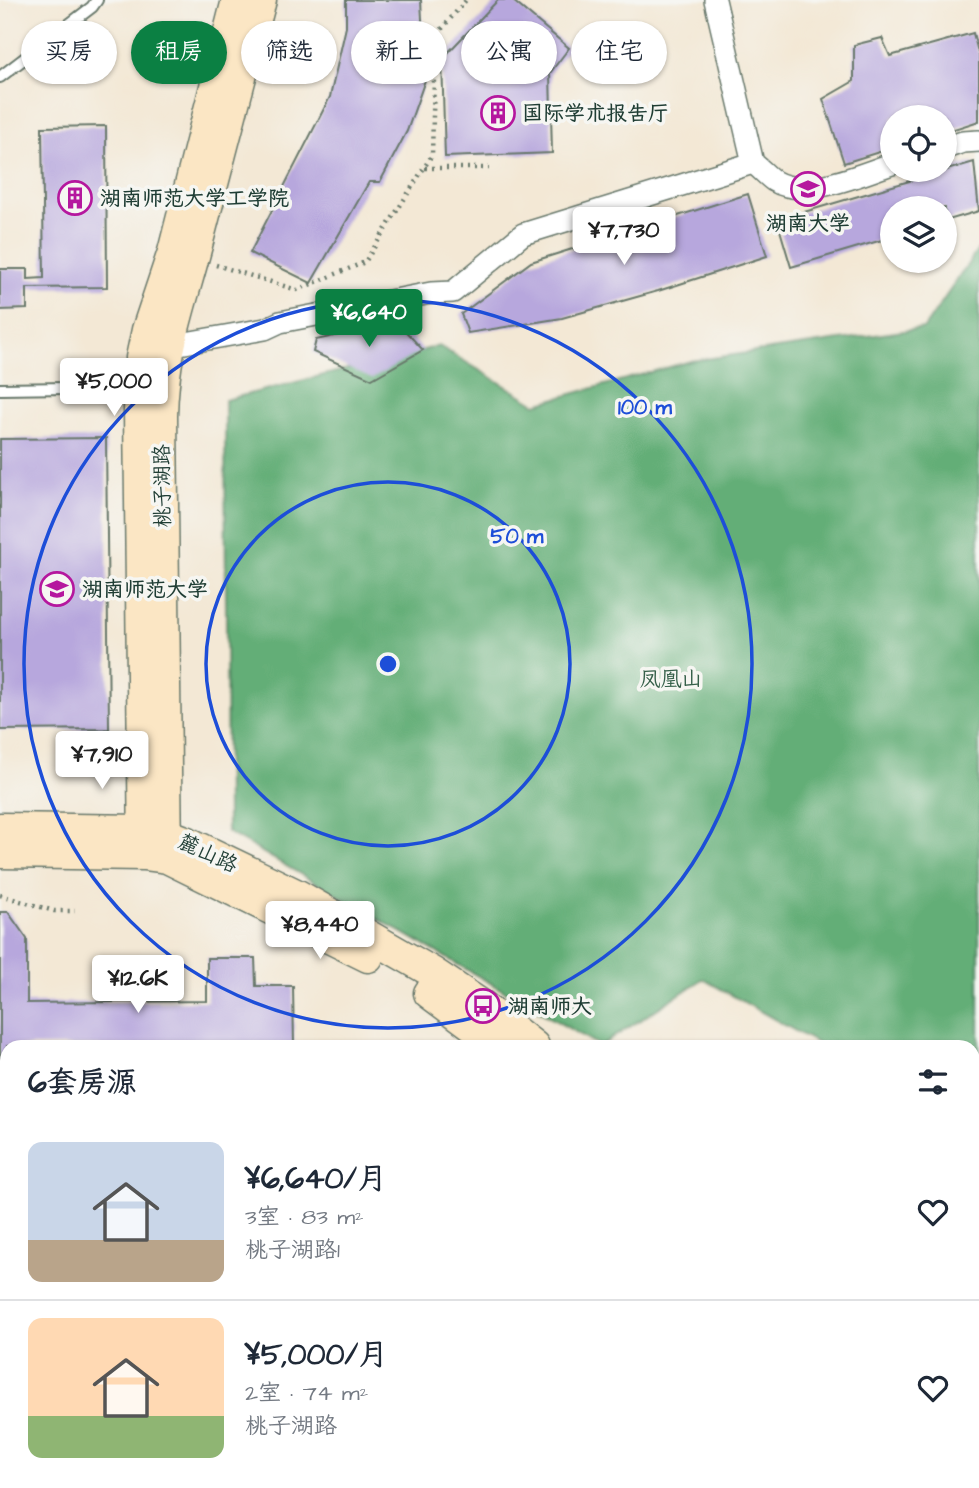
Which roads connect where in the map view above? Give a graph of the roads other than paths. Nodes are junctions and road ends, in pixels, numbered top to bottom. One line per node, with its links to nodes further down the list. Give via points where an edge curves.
1 (97, 0): 5 (lane)
2 (237, 0): 11 (main road, 桃子湖路, via 173,252 147,330)
3 (261, 0): 10 (main road, 桃子湖路)
4 (715, 0): 8 (street)
5 (0, 76)
6 (979, 141): 7 (street)
7 (957, 144)
8 (753, 163): 9 (street, via 775,181 793,188 818,187); 10 (street, via 523,234 453,292)
9 (880, 168)
10 (168, 346): 13 (main road, 桃子湖路, via 162,392)
11 (139, 387): 12 (lane); 13 (main road, 桃子湖路)
12 (0, 389)
13 (154, 755): 15 (main road, via 122,808 105,819); 16 (main road, 桃子湖路); 18 (main road, via 190,828)
14 (0, 828): 15 (main road, 麓山路)
15 (71, 828): 16 (main road, 麓山路)
16 (156, 844): 17 (main road, 麓山路); 18 (main road, 麓山路); 19 (main road, 麓山路, via 415,983)
17 (0, 853)
18 (229, 863): 20 (main road, 麓山路, via 298,895 432,972)
19 (492, 1040)
20 (526, 1040)

